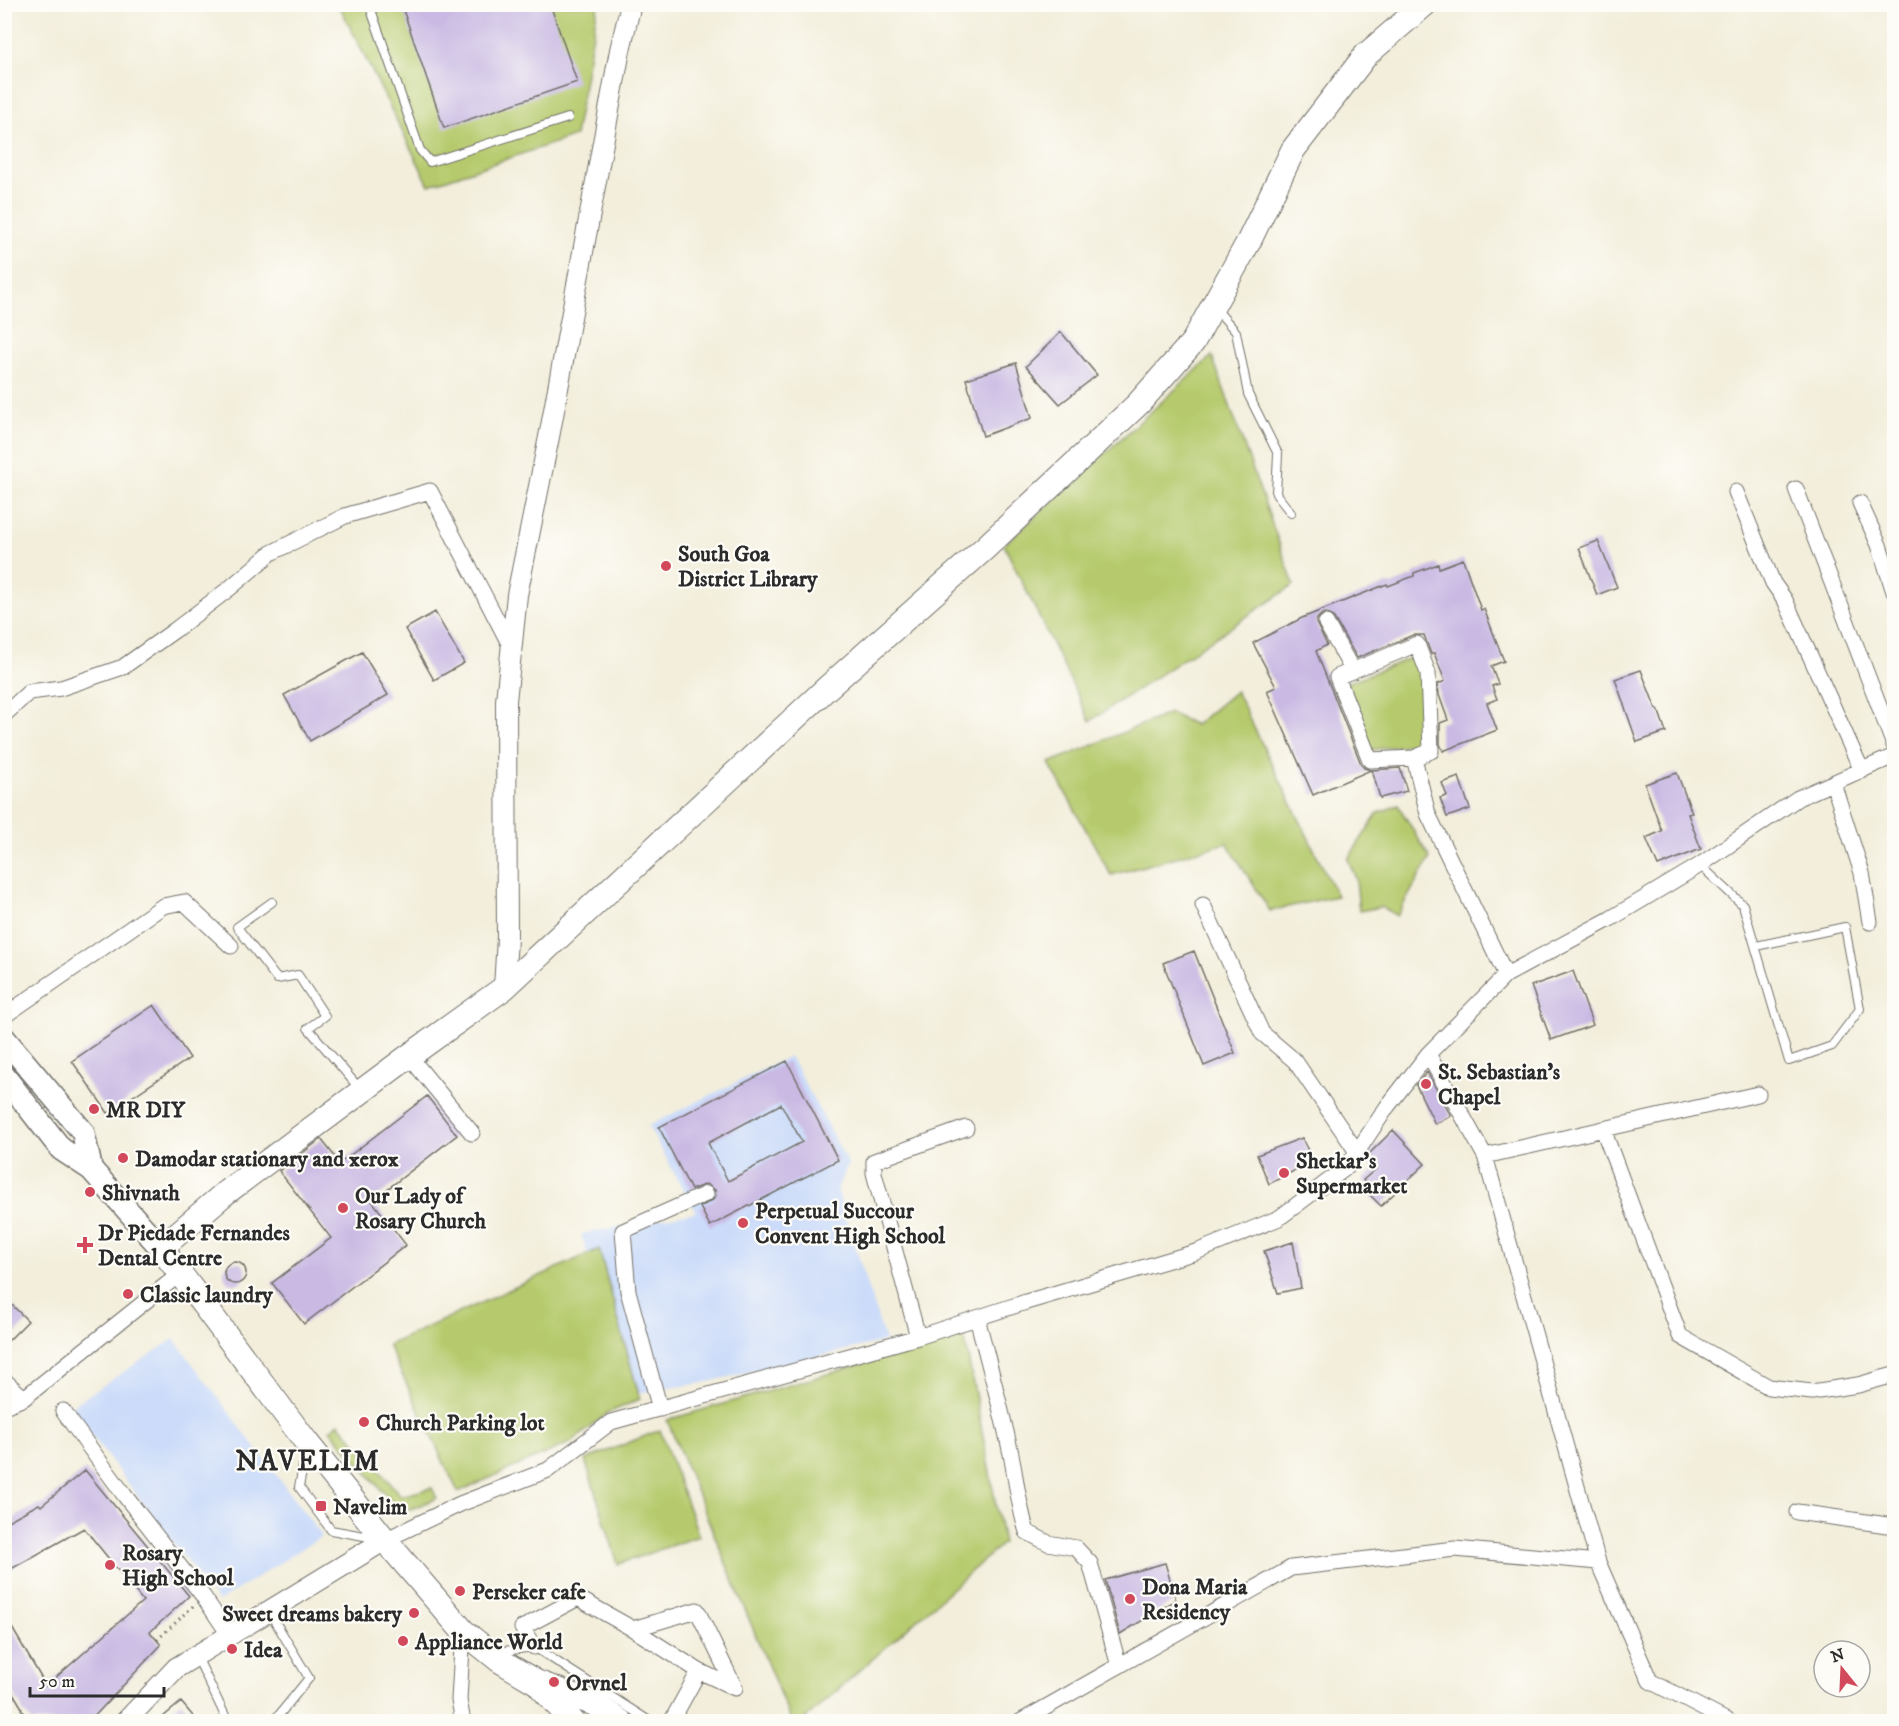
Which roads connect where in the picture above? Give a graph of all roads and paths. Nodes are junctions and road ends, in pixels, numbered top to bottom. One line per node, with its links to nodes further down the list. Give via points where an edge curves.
1 (369, 4): 4 (lane, via 420,150 430,162)
2 (631, 4): 12 (street, via 517,595)
3 (1425, 4): 5 (main road, via 1366,55 1293,150)
4 (568, 118)
5 (1213, 306): 9 (lane, via 1236,332 1248,394 1278,454 1276,494); 27 (main road, via 1193,342 1138,404)
6 (1796, 489): 15 (street)
7 (1736, 492): 18 (street, via 1773,583 1785,600)
8 (1860, 503): 10 (street)
9 (1291, 513)
10 (1894, 592)
11 (1326, 623): 13 (street)
12 (512, 649): 14 (street, via 430,491 345,516 271,553 123,667 61,688 29,692); 27 (street, via 506,701)
13 (1353, 671): 17 (street, via 1337,677 1370,760); 17 (street, via 1417,644 1428,673 1431,751)
14 (4, 715)
15 (1894, 745)
16 (1894, 756): 18 (street)
17 (1414, 758): 26 (street, via 1428,814)
18 (1862, 771): 19 (street)
19 (1833, 783): 20 (street, via 1798,798); 23 (street, via 1862,873)
20 (1700, 865): 25 (lane, via 1743,905); 26 (street)
21 (272, 902): 33 (lane, via 237,927 277,980 298,975 326,1016 308,1028)
22 (1203, 905): 38 (street, via 1262,1033 1295,1061)
23 (1870, 922)
24 (231, 946): 28 (street, via 184,903 162,906)
25 (1755, 946): 25 (lane, via 1789,1061 1832,1046 1860,1009 1845,927)
26 (1506, 975): 30 (street)
27 (504, 988): 31 (main road)
28 (4, 1016)
29 (4, 1038): 40 (main road, via 83,1132)
30 (1428, 1054): 38 (street); 39 (street)
31 (409, 1056): 33 (main road); 37 (street)
32 (4, 1076): 40 (main road, via 61,1149)
33 (362, 1092): 42 (main road, via 224,1194)
34 (1758, 1094): 36 (street)
35 (966, 1128): 45 (street, via 874,1161)
36 (1603, 1129): 39 (street); 46 (street, via 1680,1336 1769,1387 1812,1392)
37 (472, 1132)
38 (1357, 1152): 44 (street, via 1347,1167 1279,1218 1196,1252)
39 (1485, 1156): 56 (street)
40 (92, 1169): 42 (main road)
41 (706, 1194): 50 (street, via 623,1231 628,1291)
42 (161, 1248): 43 (main road)
43 (181, 1273): 48 (street); 52 (main road)
44 (977, 1318): 45 (street); 66 (street, via 1027,1532 1048,1543 1076,1548 1090,1563)
45 (918, 1337): 50 (street)
46 (1894, 1376)
47 (4, 1380): 48 (street)
48 (24, 1398): 49 (street)
49 (4, 1406)
50 (660, 1409): 55 (street, via 611,1422 548,1470 460,1504)
51 (63, 1411): 57 (street)
52 (307, 1443): 55 (main road); 55 (lane, via 299,1487 331,1530)
53 (1797, 1512): 54 (street)
54 (1894, 1526)
55 (385, 1540): 58 (street); 60 (main road)
56 (1598, 1562): 66 (street, via 1455,1549 1291,1568); 78 (street, via 1650,1681)
57 (203, 1596): 61 (street); 62 (path)
58 (269, 1611): 61 (street); 71 (lane, via 309,1678)
59 (633, 1629): 63 (street, via 578,1598 522,1628); 67 (street); 67 (street, via 697,1610 735,1688)
60 (463, 1631): 64 (main road); 72 (street, via 459,1700)
61 (230, 1635): 65 (street)
62 (157, 1640)
63 (534, 1647): 64 (lane); 75 (lane)
64 (490, 1653): 68 (main road)
65 (196, 1656): 69 (street, via 176,1668); 70 (lane)
66 (1119, 1665): 77 (street)
67 (699, 1671): 76 (street)
68 (536, 1682): 73 (main road); 74 (main road, via 595,1704)
69 (124, 1722)
70 (228, 1722)
71 (270, 1722)
72 (463, 1722)
73 (573, 1722)
74 (621, 1722)
75 (651, 1722)
76 (671, 1722)
77 (1020, 1722)
78 (1729, 1722)

